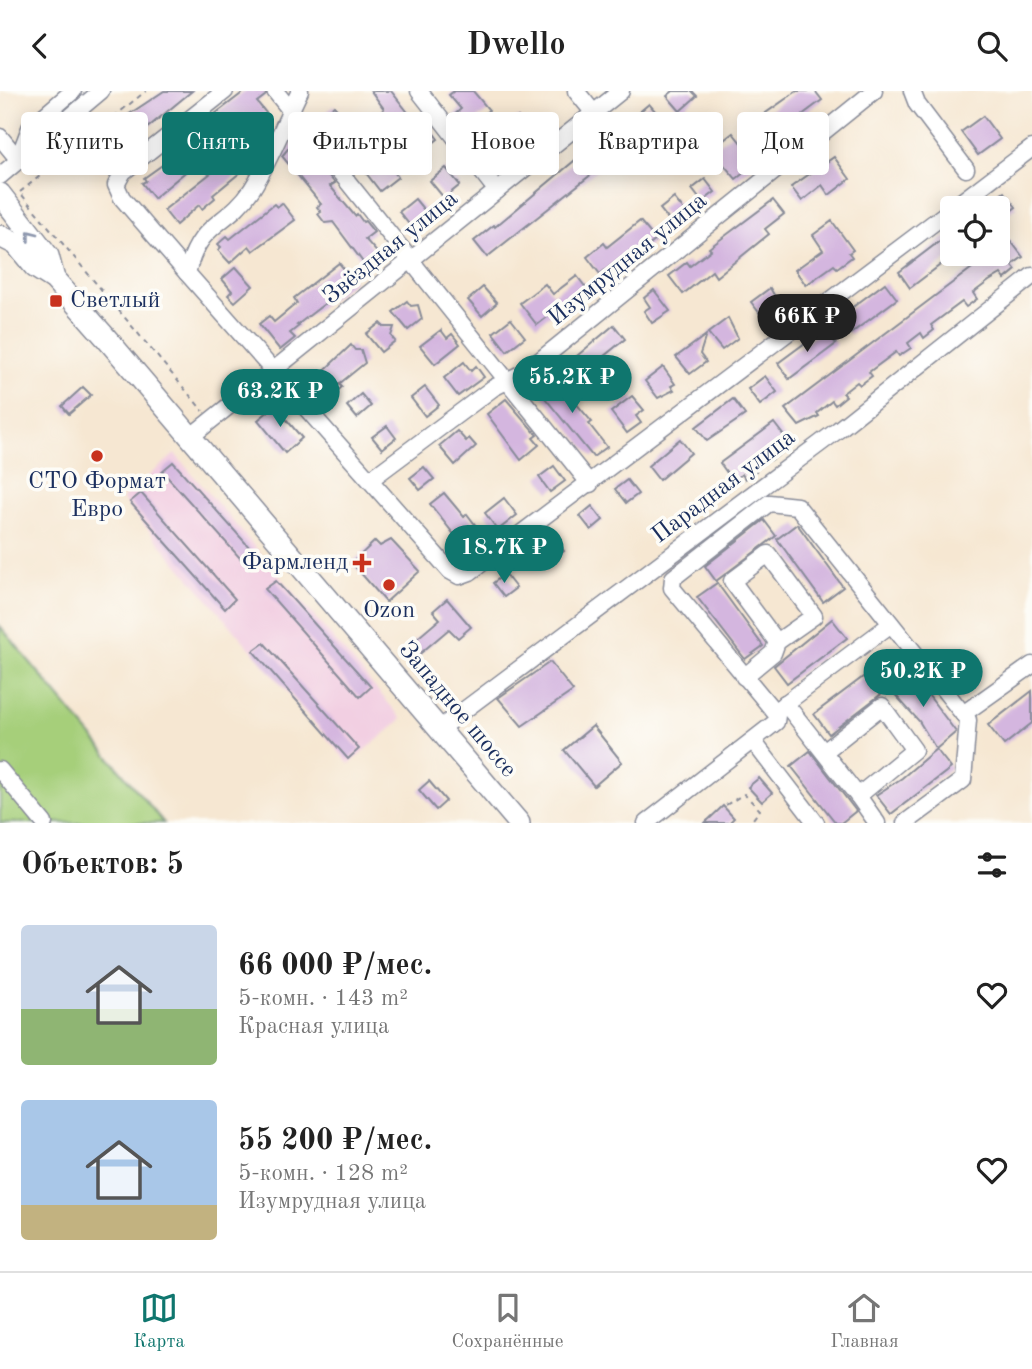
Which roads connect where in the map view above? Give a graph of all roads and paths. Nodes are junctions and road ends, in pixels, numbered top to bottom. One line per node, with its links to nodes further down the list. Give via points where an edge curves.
1 (72, 91): 17 (street, via 30,128)
2 (101, 91): 17 (street)
3 (146, 91): 22 (path)
4 (225, 91): 27 (street, via 123,172 116,185)
5 (275, 91): 12 (street)
6 (300, 91): 12 (street)
7 (419, 91): 20 (street)
8 (576, 91): 13 (street)
9 (621, 91): 13 (street, Звёздная улица)
10 (873, 91): 31 (street, Изумрудная улица, via 528,370)
11 (912, 91): 18 (street)
12 (290, 111): 26 (street); 27 (street, via 251,190 202,236)
13 (593, 112)
14 (573, 128): 20 (street, Звёздная улица)
15 (0, 137): 17 (street)
16 (1032, 148): 21 (street)
17 (18, 159): 19 (street)
18 (966, 169)
19 (2, 174): 22 (path)
20 (497, 191): 26 (street, Звёздная улица)
21 (969, 196)
22 (9, 197): 29 (main road, Западное шоссе, one-way to 22, via 48,257); 32 (path)
23 (940, 218): 35 (street)
24 (0, 225): 25 (street, Западное шоссе)
25 (8, 240): 29 (main road, Западное шоссе)
26 (412, 261): 30 (street, Звёздная улица); 31 (street)
27 (187, 273): 30 (street)
28 (1032, 276): 42 (street, Парадная улица, via 838,429)
29 (54, 279): 33 (main road, Западное шоссе)
30 (276, 370): 32 (street, Звёздная улица); 34 (street)
31 (508, 381): 34 (street, Изумрудная улица); 35 (street)
32 (212, 421): 33 (street, Звёздная улица)
33 (189, 438): 42 (main road, Западное шоссе)
34 (371, 479): 35 (street, via 459,576)
35 (590, 484)
36 (891, 624): 39 (street, via 797,506 769,503 673,578 672,588); 40 (street); 41 (street)
37 (777, 642): 37 (street, via 814,616 768,554 732,581); 39 (street, via 773,653)
38 (1032, 665): 41 (street)
39 (744, 677): 40 (street)
40 (780, 708): 43 (street, via 776,722); 44 (street)
41 (963, 714): 54 (street, via 968,720 963,780)
42 (439, 729): 49 (main road, Западное шоссе)
43 (753, 741): 50 (street); 52 (street)
44 (824, 753): 46 (street); 46 (street, via 882,706 914,750)
45 (0, 770): 48 (street)
46 (858, 796): 53 (street)
47 (726, 805): 51 (path, via 744,794 760,810)
48 (44, 823)
49 (519, 823)
50 (646, 823)
51 (750, 823)
52 (816, 823)
53 (877, 823)
54 (905, 823)

